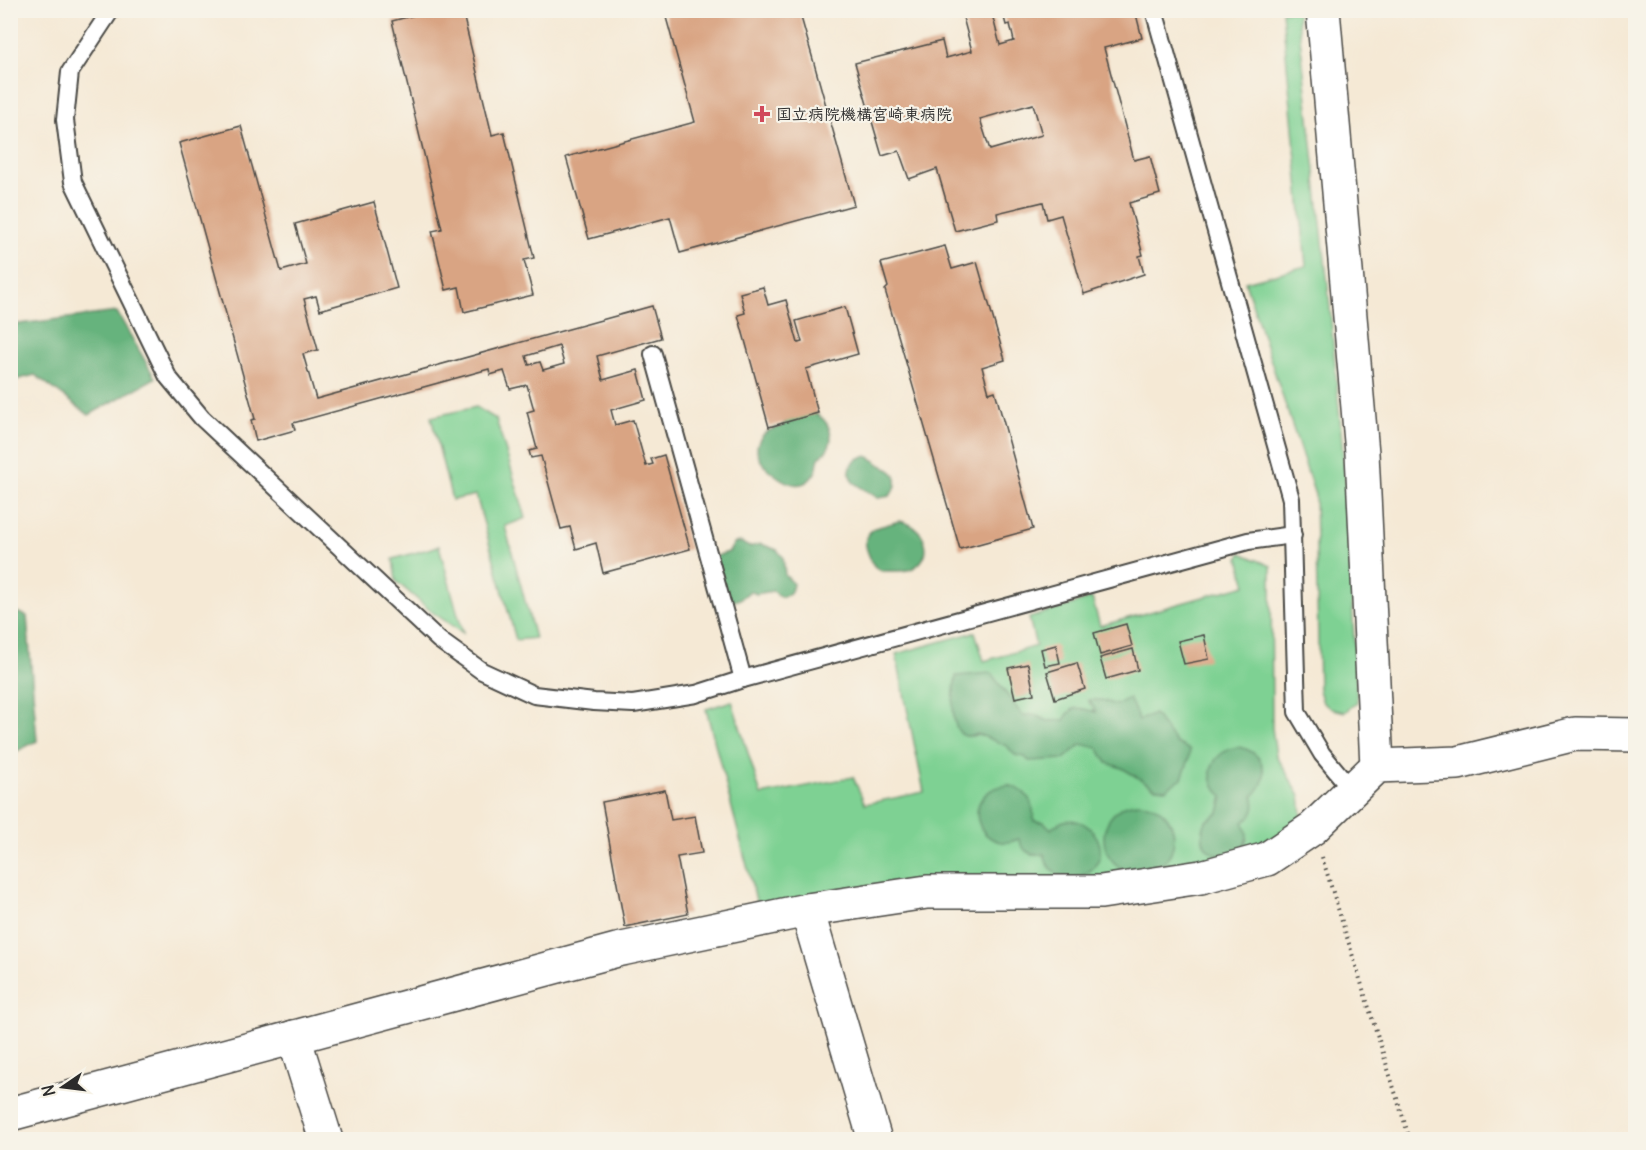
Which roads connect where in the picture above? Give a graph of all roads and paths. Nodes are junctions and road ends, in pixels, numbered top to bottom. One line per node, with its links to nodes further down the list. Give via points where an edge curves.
1 (111, 10): 6 (lane, via 70,72 65,120 73,182 168,377 202,418 439,639 482,671 534,695 633,704 696,694)
2 (1154, 10): 5 (lane, via 1291,498)
3 (1323, 10): 8 (street, via 1362,453)
4 (653, 354): 6 (lane)
5 (1293, 535): 6 (lane, via 1248,541); 9 (lane, via 1297,712 1322,754)
6 (743, 679)
7 (1635, 735): 8 (street, via 1575,734 1458,763)
8 (1377, 766): 9 (street)
9 (1352, 790): 10 (street)
10 (1313, 828): 11 (street, via 1267,859 1201,877 1101,892 927,892); 16 (path)
11 (807, 910): 12 (street, via 617,950); 15 (street)
12 (294, 1037): 13 (street); 14 (street)
13 (10, 1114)
14 (326, 1140)
15 (875, 1140)
16 (1410, 1140)

